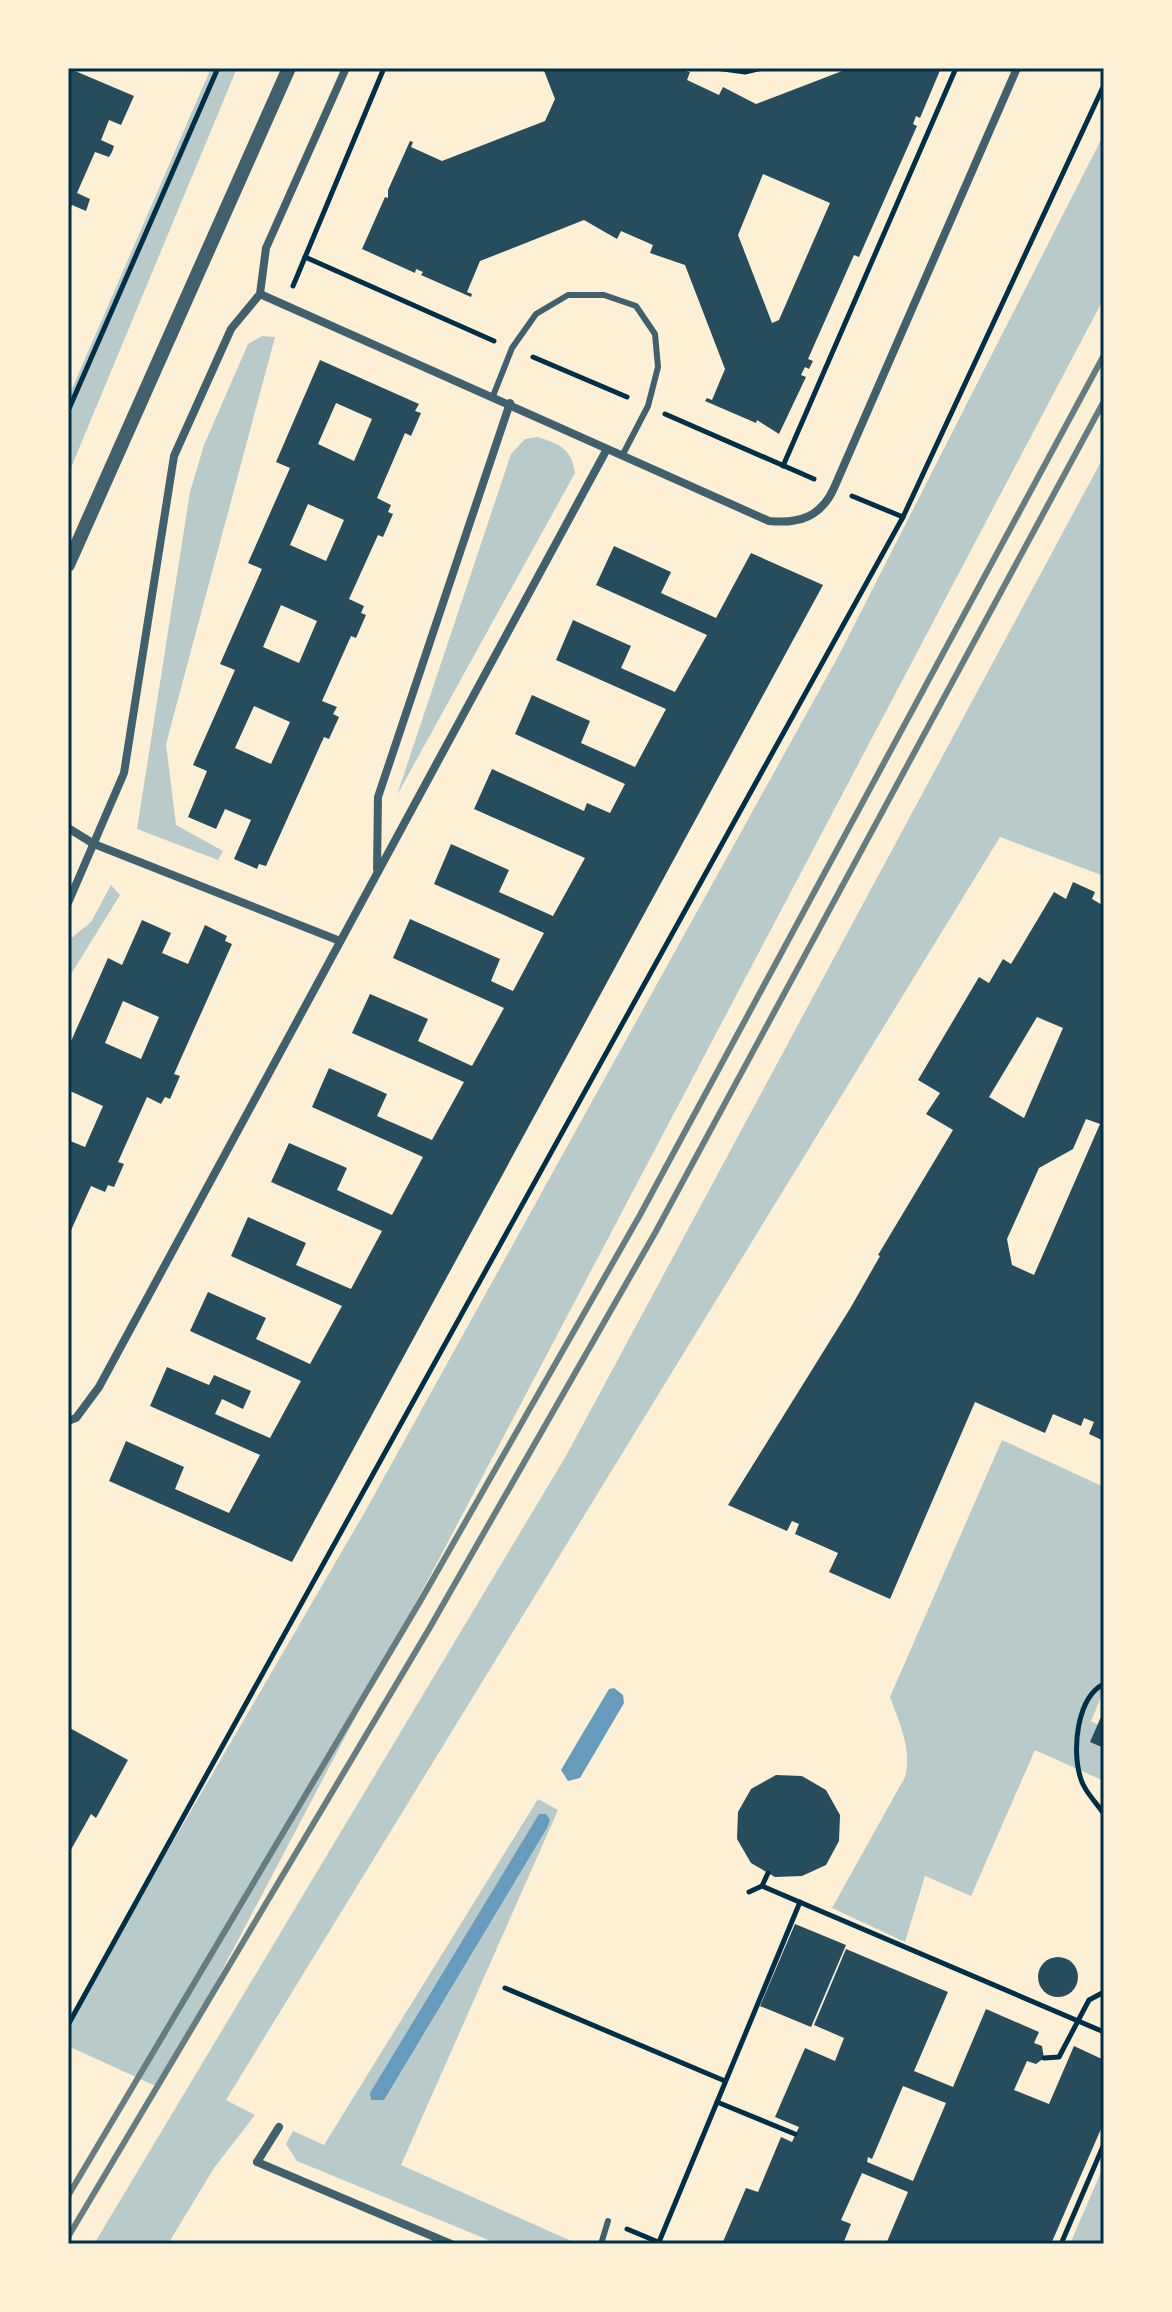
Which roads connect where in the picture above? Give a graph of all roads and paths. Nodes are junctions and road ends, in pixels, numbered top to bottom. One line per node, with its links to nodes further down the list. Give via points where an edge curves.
1 (218, 68): 17 (path)
2 (289, 68): 23 (street)
3 (346, 68): 11 (street, via 266,248)
4 (384, 68): 10 (path)
5 (716, 68): 6 (path)
6 (762, 68)
7 (956, 68): 20 (path)
8 (1017, 68): 21 (street)
9 (1104, 85): 22 (path)
10 (305, 257): 12 (path); 13 (path)
11 (260, 294): 12 (street); 25 (street, via 231,329 174,456 124,773)
12 (285, 305): 14 (street)
13 (512, 348): 14 (lane); 16 (path); 16 (lane, via 536,314 568,295 604,295 636,306 655,334 658,367)
14 (493, 396): 15 (street)
15 (510, 403): 18 (street); 26 (street, via 378,797)
16 (648, 406): 19 (lane); 20 (path)
17 (68, 411)
18 (607, 449): 19 (street); 26 (street)
19 (622, 456): 21 (street, via 769,521 809,518)
20 (783, 466): 21 (path)
21 (834, 488): 22 (path)
22 (903, 517): 39 (path)
23 (68, 565)
24 (68, 828): 25 (street)
25 (94, 844): 27 (street); 28 (street)
26 (377, 870): 28 (street)
27 (68, 903)
28 (340, 941): 29 (street, via 99,1387)
29 (68, 1421)
30 (1104, 1684): 31 (path, via 1086,1699 1079,1719 1079,1775)
31 (1104, 1814)
32 (768, 1873): 33 (path)
33 (762, 1886): 34 (path); 35 (path)
34 (749, 1892)
35 (800, 1902): 38 (path); 42 (path)
36 (505, 1988): 42 (path)
37 (1104, 1992): 38 (path, via 1089,2000)
38 (1076, 2020): 40 (path); 41 (path, via 1059,2057)
39 (68, 2025)
40 (1104, 2032)
41 (1044, 2058)
42 (725, 2081): 43 (path)
43 (717, 2102): 45 (path); 48 (path)
44 (279, 2127): 49 (street, via 257,2162)
45 (795, 2134)
46 (1104, 2144): 51 (path)
47 (608, 2221): 48 (path); 50 (lane)
48 (661, 2243)
49 (451, 2244)
50 (601, 2244)
51 (1061, 2244)

